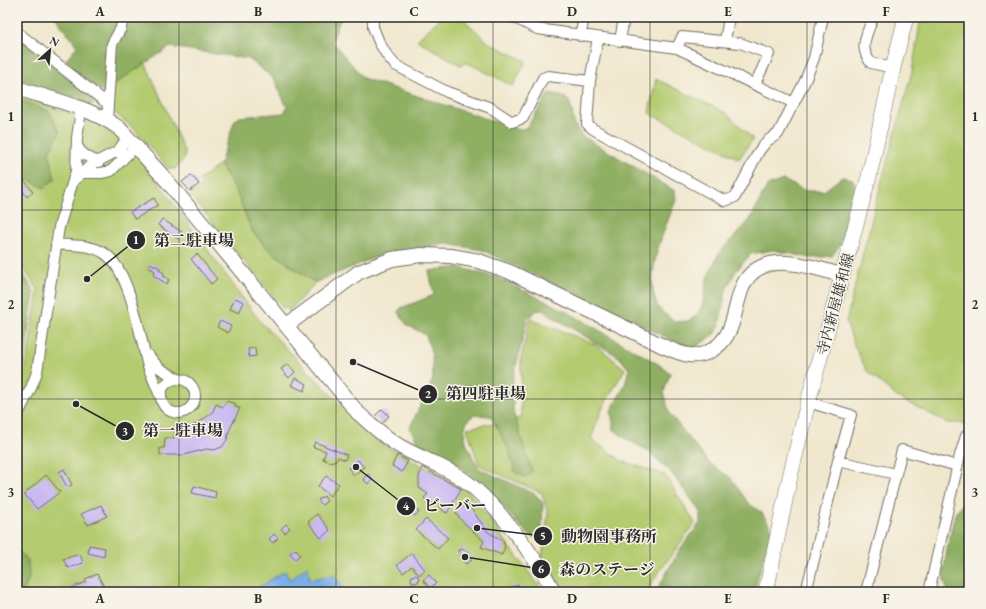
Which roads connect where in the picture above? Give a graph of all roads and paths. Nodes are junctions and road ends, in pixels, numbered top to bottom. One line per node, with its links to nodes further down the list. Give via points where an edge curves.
1 (123, 17): 21 (street, via 121,28 112,44)
2 (373, 17): 17 (street, via 373,27 386,54 395,65 447,92 491,108 512,122 523,118 543,78 548,76)
3 (513, 17): 11 (street, via 537,29)
4 (580, 17): 11 (street)
5 (624, 17): 13 (street)
6 (729, 17): 14 (street)
7 (823, 17): 20 (street, via 814,58)
8 (873, 17): 16 (street, via 863,45 864,55 871,63)
9 (906, 17): 16 (main road, 寺内新屋雄和線)
10 (17, 32): 21 (street)
11 (580, 36): 12 (street)
12 (598, 38): 13 (street); 17 (street)
13 (620, 41): 15 (street)
14 (725, 41): 15 (street, via 682,37); 18 (street, via 740,43 769,54)
15 (678, 48): 18 (street)
16 (893, 68): 29 (main road, 寺内新屋雄和線, via 869,176)
17 (590, 81): 20 (street, via 587,124 724,201 735,197 759,151 767,141 778,134)
18 (755, 84): 20 (street)
19 (17, 88): 22 (street)
20 (794, 103)
21 (108, 104): 23 (street)
22 (81, 109): 23 (street); 25 (street)
23 (107, 120): 24 (street)
24 (132, 141): 26 (street); 27 (street, via 111,171); 30 (street)
25 (77, 146): 26 (street, via 91,160); 27 (street)
26 (98, 162): 27 (street)
27 (78, 177): 28 (street, via 62,215)
28 (56, 244): 31 (street, via 98,250 115,263 125,280); 35 (street, via 36,372)
29 (842, 275): 30 (street, via 785,263 770,264 756,269 746,278 740,291 732,327 726,340 703,355 688,355 663,346 510,272 479,261 450,256 420,255 392,259 359,272); 34 (main road, 寺内新屋雄和線)
30 (287, 325): 40 (street, via 348,401 378,431 400,446 457,475 489,502 544,572)
31 (144, 348): 32 (street, via 159,368); 33 (street)
32 (178, 379): 33 (street, via 165,385 162,389); 33 (street, via 185,380 193,388 192,404 184,411 178,412 168,409)
33 (162, 400)
34 (808, 402): 37 (street, via 851,415); 41 (main road, 寺内新屋雄和線)
35 (17, 416)
36 (969, 435): 38 (street, via 966,436)
37 (838, 461): 39 (street); 42 (street)
38 (957, 466): 39 (street, via 902,450); 44 (street)
39 (896, 474): 43 (street)
40 (554, 592)
41 (766, 592)
42 (806, 592)
43 (866, 592)
44 (929, 592)

